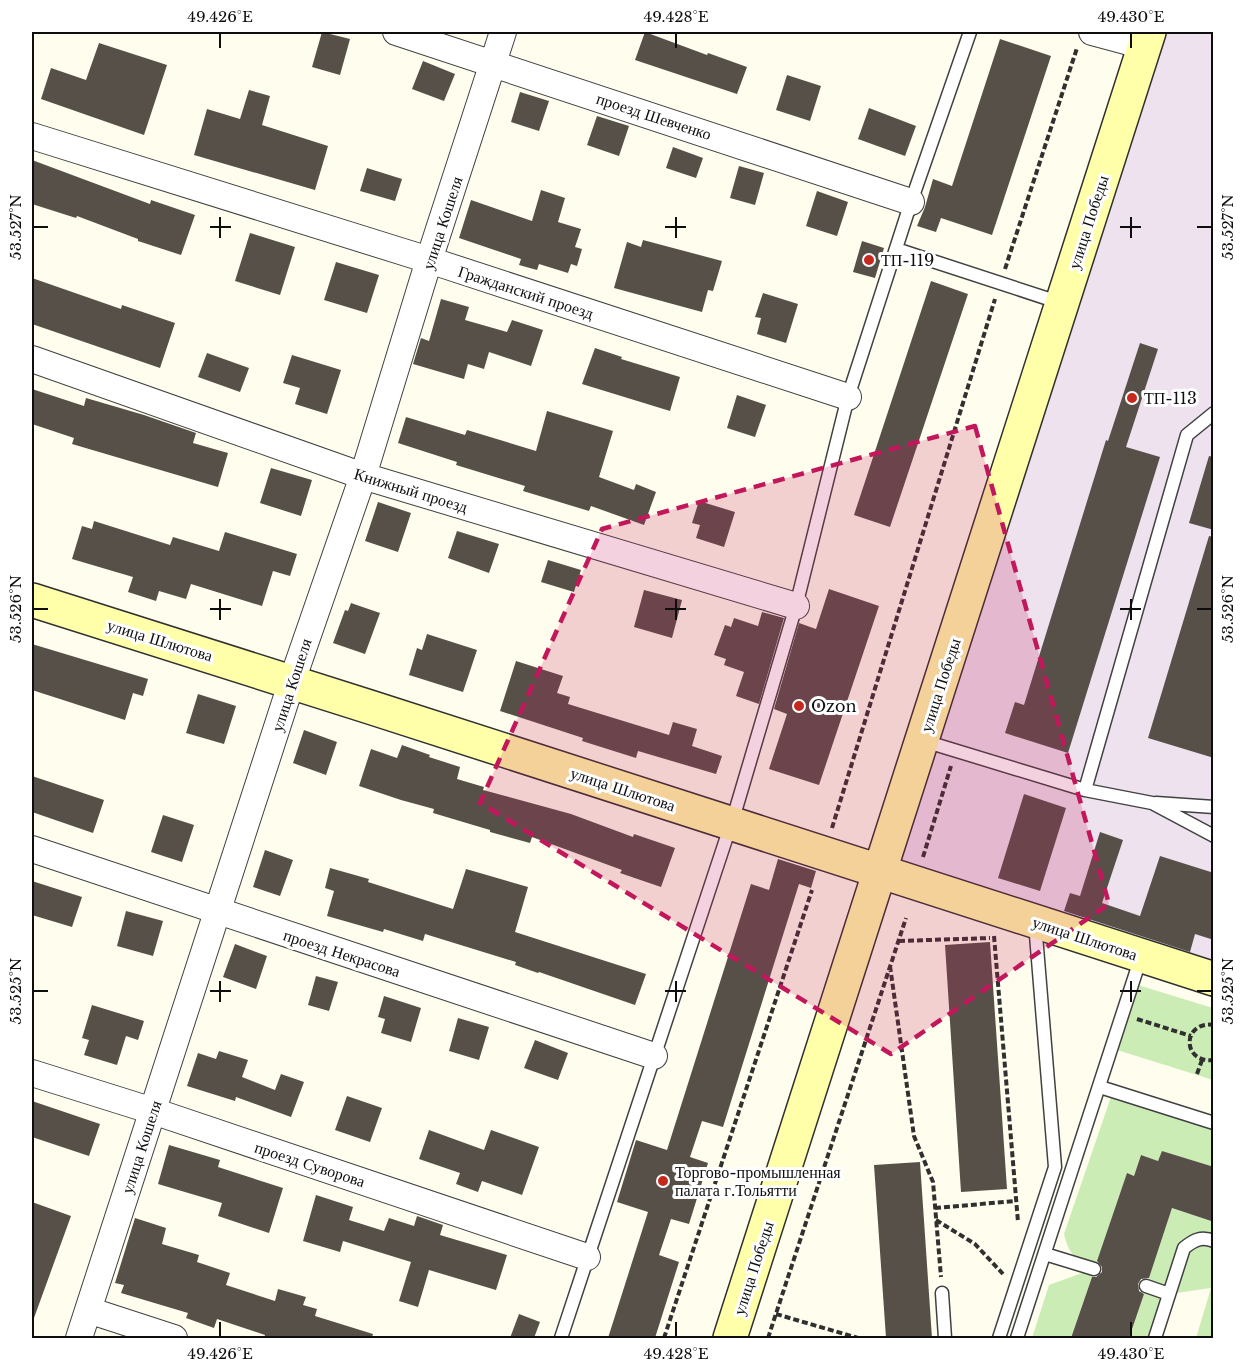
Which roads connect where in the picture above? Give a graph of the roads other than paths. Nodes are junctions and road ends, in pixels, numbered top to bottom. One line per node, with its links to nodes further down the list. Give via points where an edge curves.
1 (396, 32): 6 (street, проезд Шевченко)
2 (503, 32): 6 (street, улица Кошеля)
3 (970, 32): 8 (lane)
4 (1086, 37): 5 (street)
5 (1147, 39): 11 (main road, улица Победы)
6 (494, 63): 8 (street, проезд Шевченко); 10 (street, улица Кошеля)
7 (32, 136): 10 (street, Гражданский проезд)
8 (911, 202): 9 (lane)
9 (896, 249): 11 (lane); 13 (lane)
10 (429, 260): 13 (street, Гражданский проезд); 15 (street, улица Кошеля)
11 (1063, 303): 19 (main road, улица Победы)
12 (32, 359): 15 (street, Книжный проезд)
13 (848, 397): 17 (lane)
14 (1214, 413): 20 (lane, via 1187,435)
15 (363, 476): 17 (street, Книжный проезд); 18 (street, улица Кошеля)
16 (32, 600): 18 (main road, улица Шлютова)
17 (796, 606): 23 (lane)
18 (292, 681): 23 (main road, улица Шлютова); 27 (street, улица Кошеля)
19 (922, 741): 20 (lane); 26 (main road, улица Победы)
20 (1085, 790): 21 (lane)
21 (1152, 803): 22 (lane); 24 (lane)
22 (1214, 807)
23 (731, 824): 26 (main road, улица Шлютова); 31 (lane)
24 (1214, 836)
25 (32, 849): 27 (street, проезд Некрасова)
26 (880, 873): 28 (main road, улица Шлютова, via 993,923); 47 (main road, улица Победы)
27 (218, 912): 31 (street, проезд Некрасова); 34 (street, улица Кошеля)
28 (1035, 922): 29 (main road, улица Шлютова); 49 (lane, via 1055,1167)
29 (1142, 956): 30 (main road, улица Шлютова); 33 (lane)
30 (1214, 979)
31 (654, 1056): 38 (lane)
32 (32, 1073): 34 (street, проезд Суворова)
33 (1100, 1087): 35 (lane); 37 (lane)
34 (153, 1111): 38 (street, проезд Суворова); 43 (street, улица Кошеля)
35 (1214, 1123)
36 (1214, 1240): 42 (lane, via 1194,1239 1184,1248)
37 (1045, 1254): 39 (lane); 50 (lane)
38 (587, 1257): 46 (lane)
39 (1094, 1269)
40 (1146, 1286): 42 (lane)
41 (942, 1293): 48 (lane)
42 (1169, 1294): 51 (lane)
43 (88, 1310): 44 (street, улица Кошеля); 45 (street)
44 (79, 1338)
45 (174, 1338)
46 (561, 1338)
47 (730, 1338)
48 (945, 1338)
49 (999, 1338)
50 (1017, 1338)
51 (1155, 1338)

